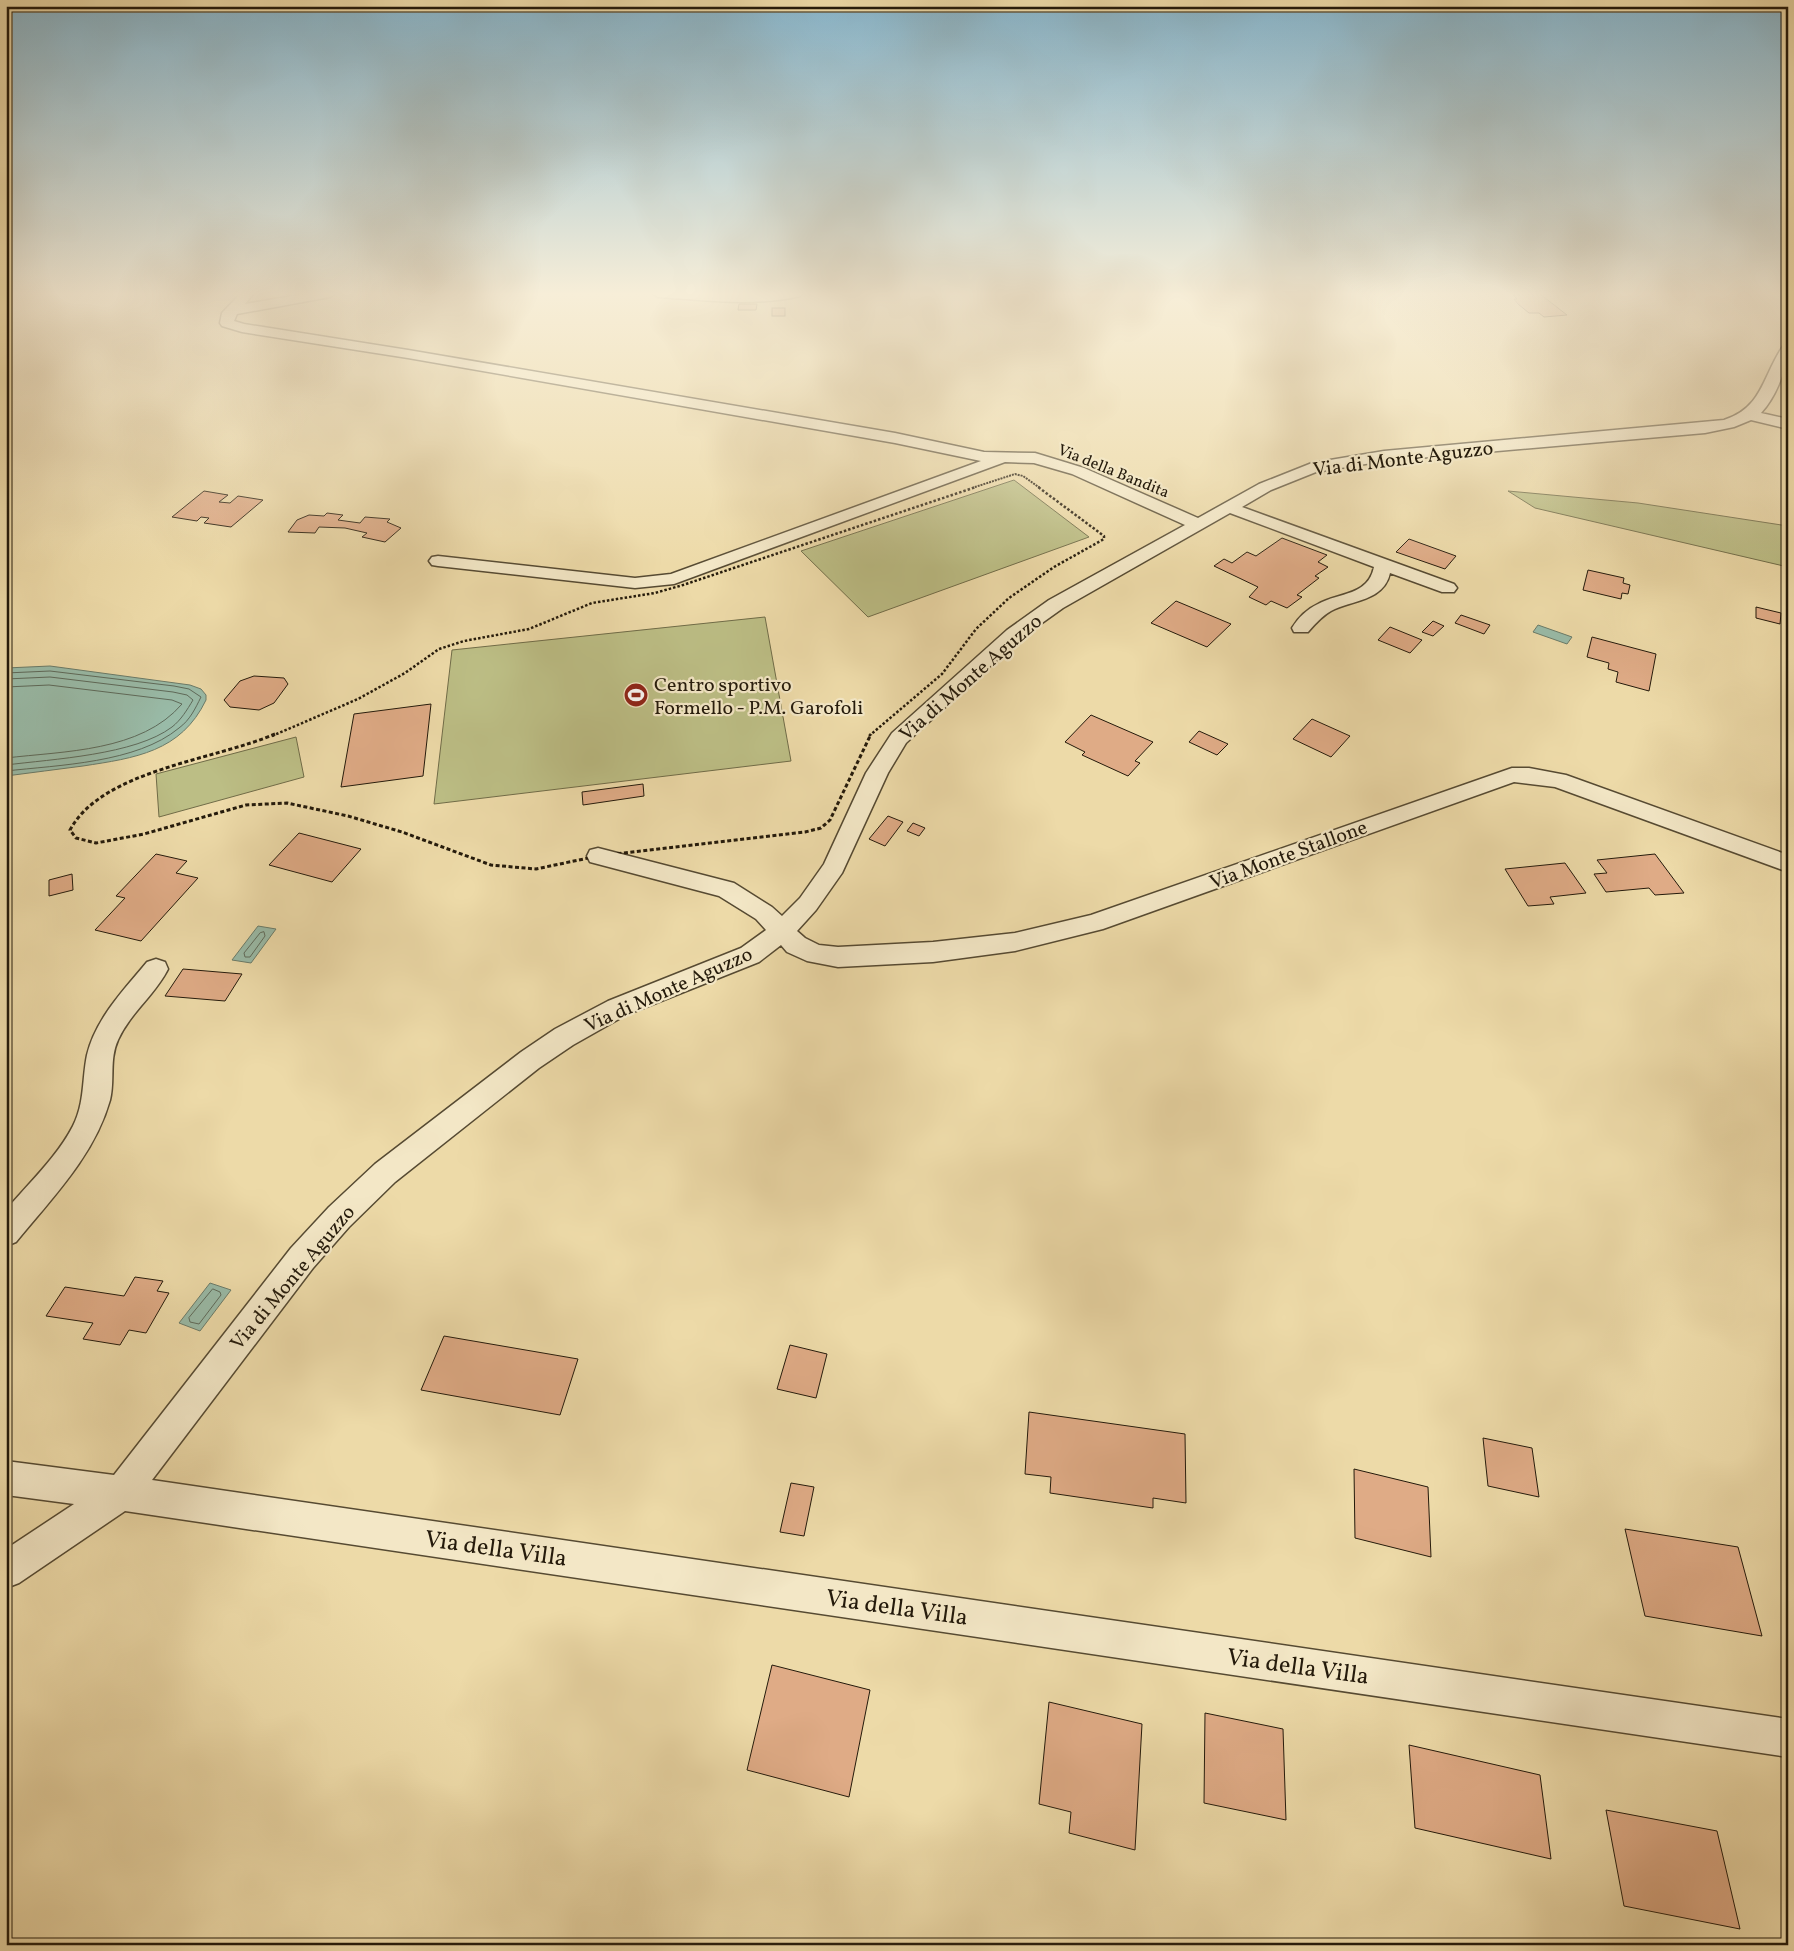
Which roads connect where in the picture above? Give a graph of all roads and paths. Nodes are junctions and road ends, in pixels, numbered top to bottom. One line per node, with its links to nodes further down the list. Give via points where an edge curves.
1 (583, 384): 5 (street, Via della Bandita)
2 (1769, 384): 3 (street, via 1762,402)
3 (1749, 413): 4 (street); 6 (street, Via di Monte Aguzzo, via 1729,424 1704,428 1430,452 1328,465 1280,479)
4 (1788, 424)
5 (1001, 459): 7 (street, Via della Bandita, via 1028,458 1060,464); 8 (street, via 674,580 635,583)
6 (1228, 507): 7 (street, Via di Monte Aguzzo); 9 (street)
7 (1198, 524): 14 (street, Via di Monte Aguzzo, via 1095,580 1041,614 913,724 885,757 834,867 808,904)
8 (438, 561)
9 (1383, 564): 10 (street); 11 (street, via 1382,578 1376,586 1326,606)
10 (1448, 588)
11 (1301, 628)
12 (598, 856): 12 (path, via 536,869 491,865 348,816 273,802 96,844 76,838 70,830 77,817 99,798 129,781 264,739 358,700 439,649 529,629 592,603 683,585 1007,475 1023,476 1104,536 1098,543 1054,567 1009,598 976,629 942,674 868,737 830,820 821,828); 14 (street, Via Monte Stallone, via 726,889 752,904)
13 (1788, 864): 14 (street, Via Monte Stallone, via 1558,780 1529,774 1512,775 1129,912 1037,938 953,950 838,957 806,951)
14 (782, 931): 18 (street, Via di Monte Aguzzo, via 744,958 617,1008 564,1037 385,1173 302,1258)
15 (156, 969): 16 (street, via 120,1013 105,1039 95,1106 80,1138 66,1160)
16 (6, 1232)
17 (6, 1478): 18 (street, Via della Villa)
18 (121, 1493): 19 (street, Via di Monte Aguzzo); 20 (street, Via della Villa)
19 (6, 1570)
20 (1788, 1738)

